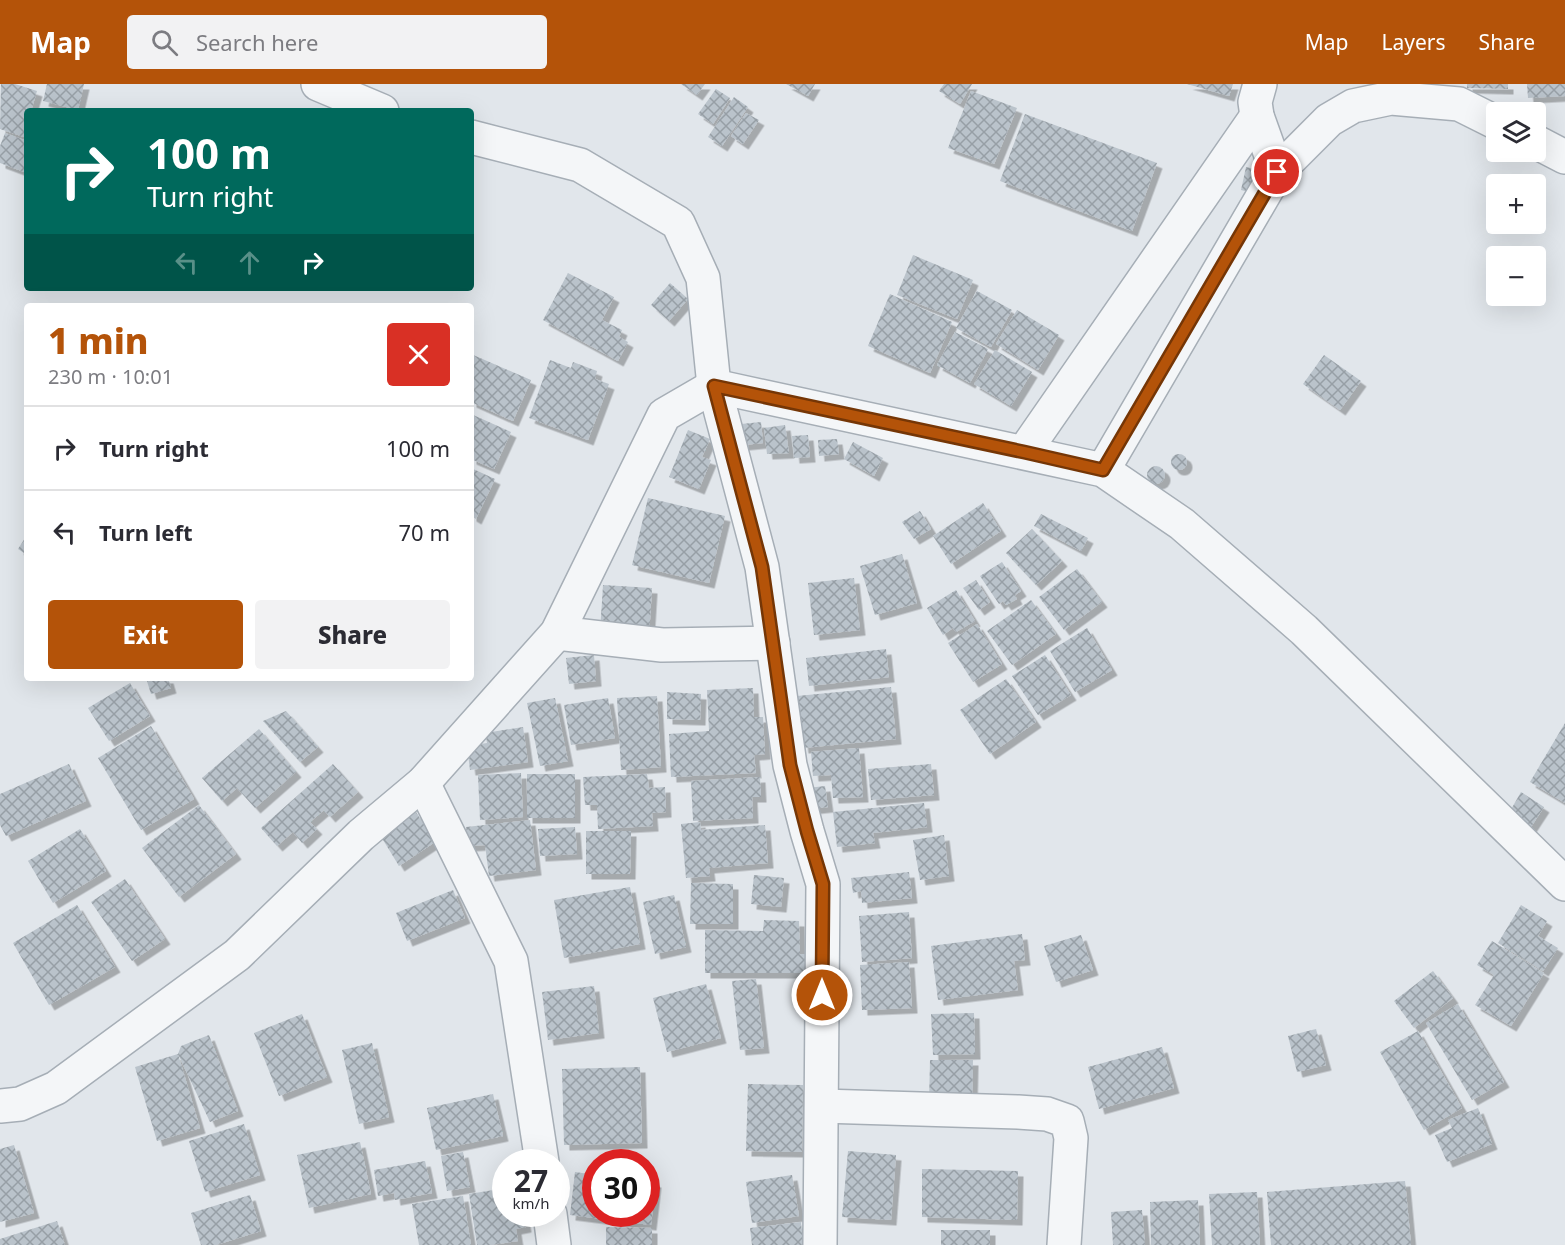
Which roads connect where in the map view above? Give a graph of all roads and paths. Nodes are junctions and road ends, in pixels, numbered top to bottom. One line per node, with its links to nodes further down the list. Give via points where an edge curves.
1 (318, 84): 3 (street)
2 (1259, 100): 8 (street); 10 (street)
3 (375, 108)
4 (1486, 118): 8 (street, via 1459,104 1391,98 1353,106 1329,120)
5 (474, 138): 9 (street, via 580,165 678,223 703,278)
6 (1546, 147): 7 (street)
7 (1565, 157)
8 (1277, 172): 11 (street)
9 (714, 386): 10 (street); 12 (street, via 664,415); 13 (street, via 762,567)
10 (1024, 452): 11 (street)
11 (1103, 470): 15 (street, via 1182,525 1304,630)
12 (557, 633): 13 (street, via 662,645); 14 (street)
13 (773, 643): 17 (street, via 790,765 823,884)
14 (423, 783): 16 (street, via 361,835 237,955 56,1088 20,1104); 18 (street, via 511,961)
15 (1565, 884)
16 (0, 1106)
17 (822, 1106): 21 (street); 22 (street, via 1018,1112 1047,1114 1067,1121 1071,1138)
18 (540, 1149)
19 (552, 1227): 20 (street)
20 (554, 1245)
21 (820, 1245)
22 (1064, 1245)

